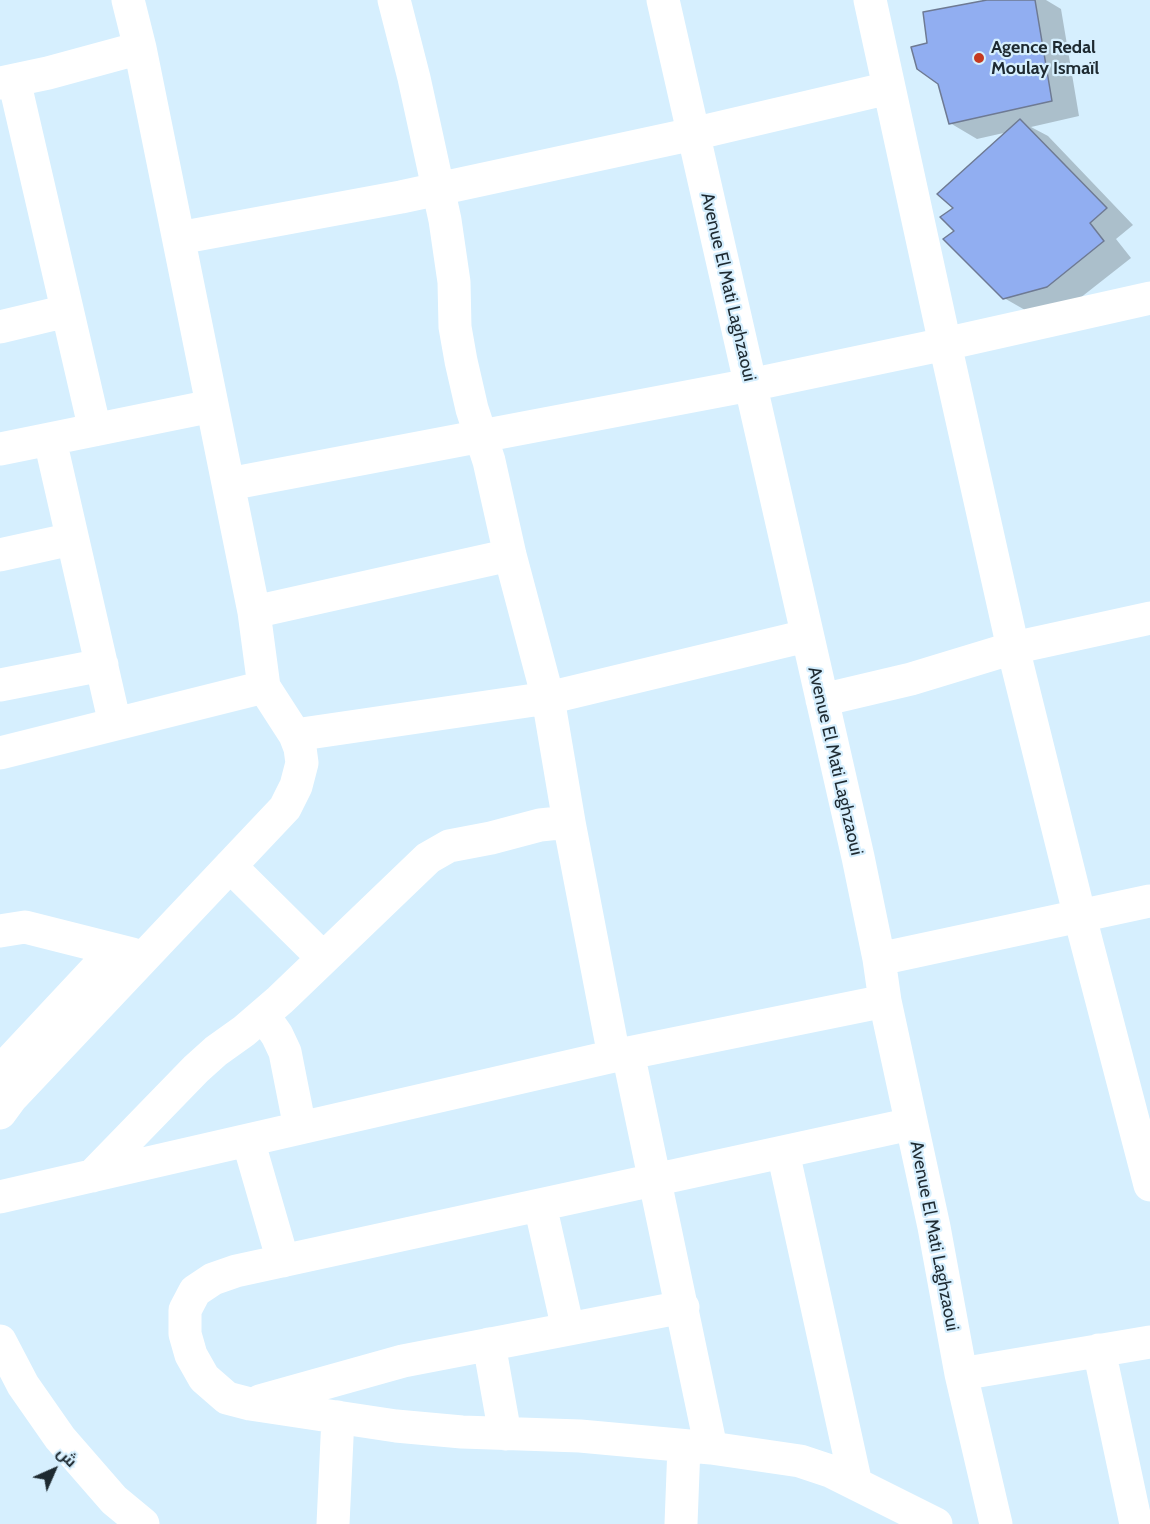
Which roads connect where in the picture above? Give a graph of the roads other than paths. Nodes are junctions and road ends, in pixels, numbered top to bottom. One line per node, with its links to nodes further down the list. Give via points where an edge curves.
1 (128, 0): 5 (street)
2 (394, 0): 9 (street)
3 (663, 0): 8 (street, Avenue El Mati Laghzaoui)
4 (870, 0): 7 (street)
5 (140, 48): 6 (street); 10 (street)
6 (7, 81): 12 (street)
7 (889, 88): 8 (street); 14 (street)
8 (693, 134): 9 (street); 15 (street, Avenue El Mati Laghzaoui)
9 (438, 188): 10 (street); 18 (street, via 454,282 461,361)
10 (179, 238): 16 (street)
11 (1149, 296): 14 (street)
12 (67, 311): 13 (street); 17 (street)
13 (0, 327)
14 (945, 344): 15 (street); 28 (street)
15 (750, 385): 18 (street); 27 (street, Avenue El Mati Laghzaoui)
16 (212, 406): 17 (street); 21 (street)
17 (95, 430): 19 (street)
18 (482, 436): 21 (street); 24 (street)
19 (50, 440): 20 (street); 22 (street)
20 (0, 449)
21 (229, 484): 25 (street)
22 (72, 539): 23 (street); 29 (street)
23 (0, 555)
24 (510, 555): 25 (street); 32 (street)
25 (254, 612): 31 (street)
26 (1150, 618): 28 (street)
27 (806, 636): 32 (street); 33 (street, Avenue El Mati Laghzaoui)
28 (1013, 648): 33 (street); 40 (street)
29 (102, 665): 30 (street); 34 (street)
30 (0, 685)
31 (264, 687): 34 (street); 35 (street)
32 (548, 698): 35 (street); 37 (street)
33 (822, 700): 44 (street, Avenue El Mati Laghzaoui)
34 (115, 724): 36 (street)
35 (295, 735): 38 (street, via 302,764 296,786 285,808)
36 (0, 753)
37 (569, 822): 43 (street, via 449,846 428,858); 47 (street)
38 (230, 866): 42 (street); 43 (street)
39 (1150, 901): 40 (street)
40 (1080, 917): 44 (street); 56 (street)
41 (0, 931): 42 (street, via 25,927)
42 (129, 954): 48 (street); 49 (street)
43 (323, 958): 46 (street)
44 (879, 959): 45 (street, Avenue El Mati Laghzaoui)
45 (885, 1001): 47 (street); 50 (street, Avenue El Mati Laghzaoui)
46 (263, 1015): 51 (street, via 285,1052); 54 (street, via 196,1069)
47 (621, 1055): 51 (street); 55 (street)
48 (0, 1072)
49 (0, 1113)
50 (912, 1124): 53 (street); 66 (street, Avenue El Mati Laghzaoui)
51 (300, 1128): 52 (street)
52 (248, 1140): 54 (street); 59 (street)
53 (783, 1152): 55 (street); 71 (street)
54 (92, 1176): 57 (street)
55 (656, 1180): 58 (street); 60 (street)
56 (1150, 1185)
57 (0, 1197)
58 (540, 1205): 59 (street); 61 (street)
59 (283, 1261): 67 (street, via 213,1279 195,1291 186,1310 185,1334 204,1378 227,1398)
60 (683, 1307): 61 (street); 70 (street)
61 (568, 1329): 64 (street)
62 (0, 1341): 72 (street, via 23,1384 60,1438 114,1500)
63 (1150, 1342): 65 (street)
64 (489, 1344): 67 (street, via 403,1361); 69 (street)
65 (1099, 1350): 66 (street); 77 (street)
66 (961, 1374): 76 (street, Avenue El Mati Laghzaoui)
67 (250, 1404): 68 (street)
68 (338, 1417): 69 (street, via 396,1426); 73 (street)
69 (504, 1434): 70 (street, via 580,1436)
70 (698, 1447): 71 (street, via 800,1461); 74 (street)
71 (856, 1484): 75 (street)
72 (143, 1524)
73 (333, 1524)
74 (681, 1524)
75 (936, 1524)
76 (996, 1524)
77 (1136, 1524)

